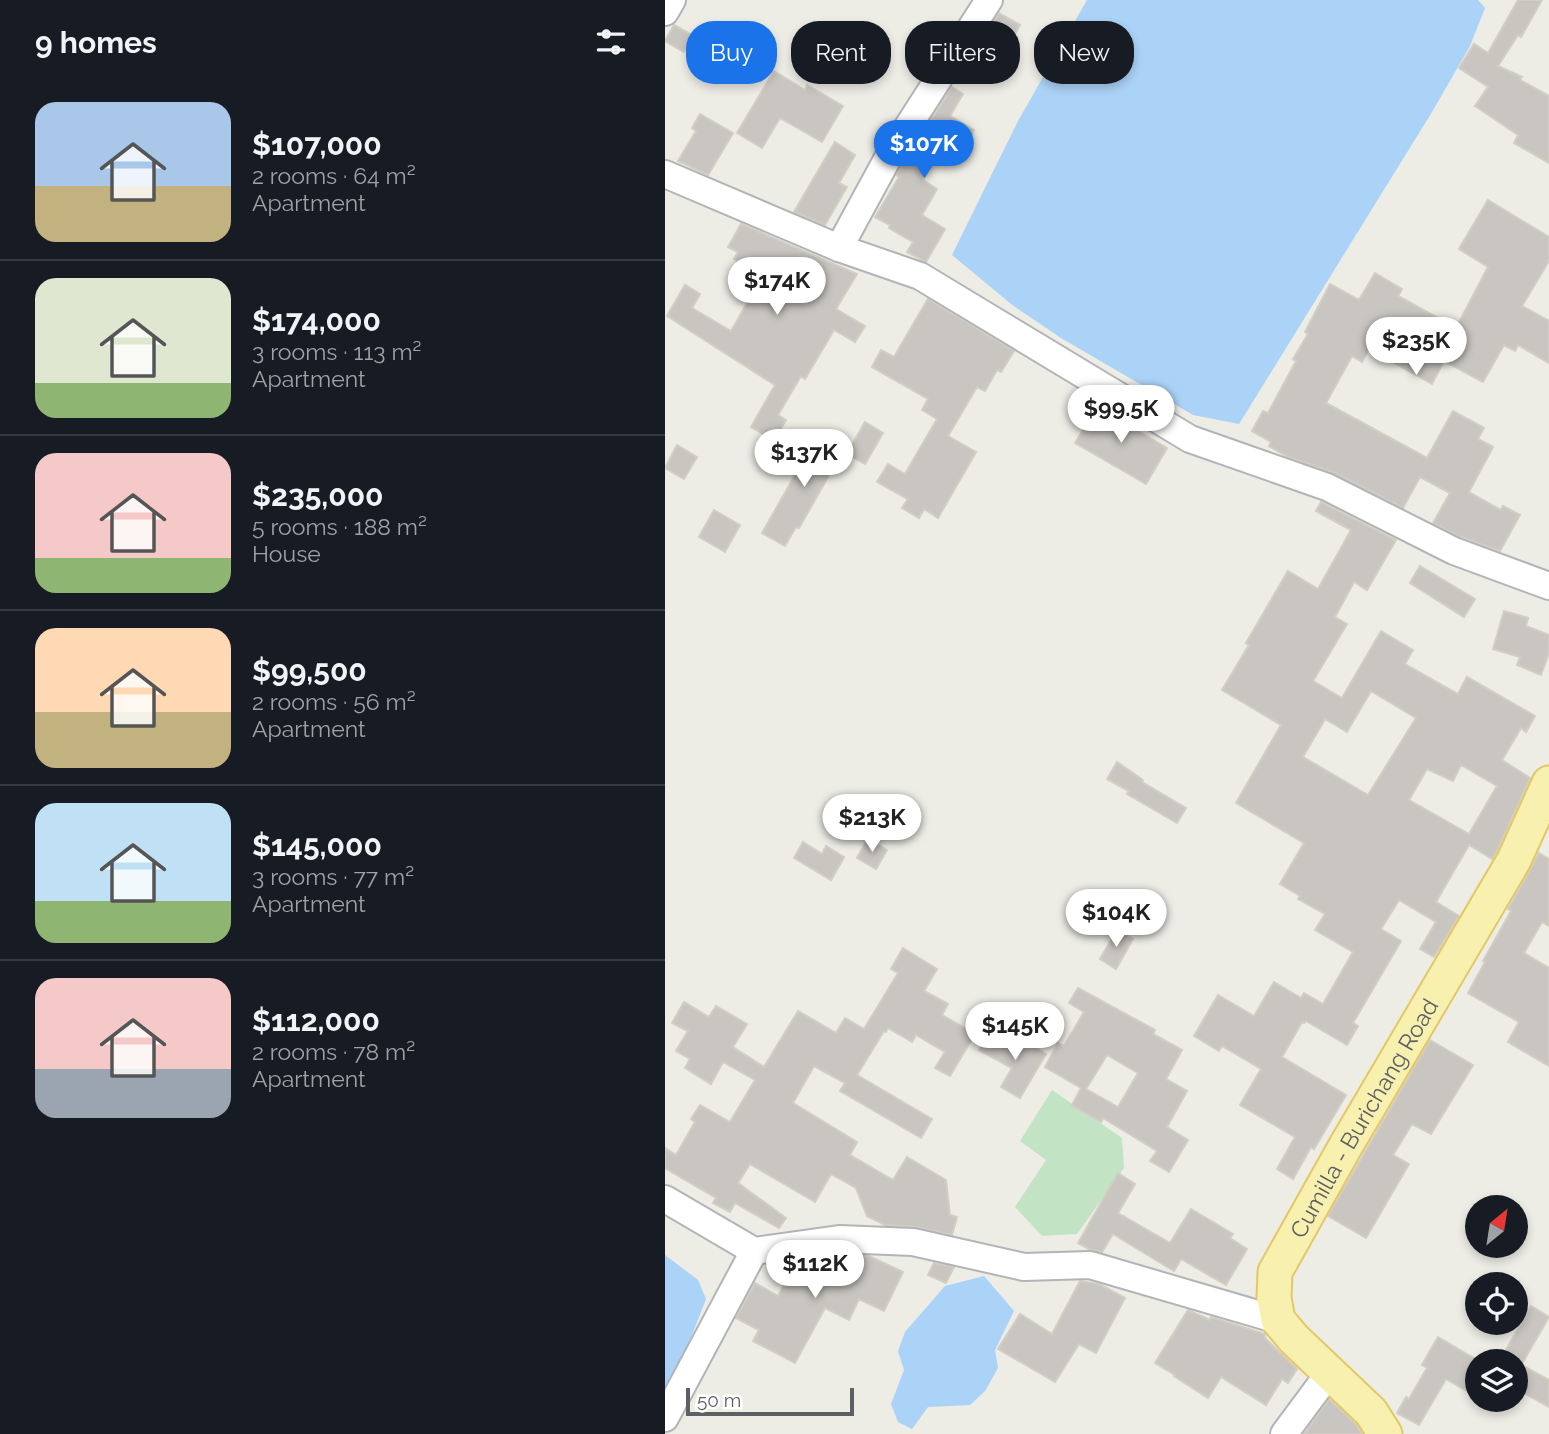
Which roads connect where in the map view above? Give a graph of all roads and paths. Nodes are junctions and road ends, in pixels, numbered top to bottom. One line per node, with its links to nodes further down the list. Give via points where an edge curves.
1 (672, 0): 3 (street)
2 (989, 0): 5 (street, via 889,156)
3 (665, 12)
4 (665, 174): 5 (street)
5 (839, 248): 6 (street, via 920,276 1190,439 1327,487 1454,551)
6 (1549, 586)
7 (1549, 783): 10 (main road, Cumilla - Burichang Road, via 1514,860 1275,1272)
8 (665, 1199): 9 (street)
9 (754, 1251): 10 (street, via 839,1239 913,1242 1024,1267 1090,1265); 12 (street)
10 (1278, 1320): 11 (main road)
11 (1329, 1372): 13 (street); 14 (main road, via 1371,1412)
12 (665, 1418)
13 (1285, 1434)
14 (1385, 1434)

